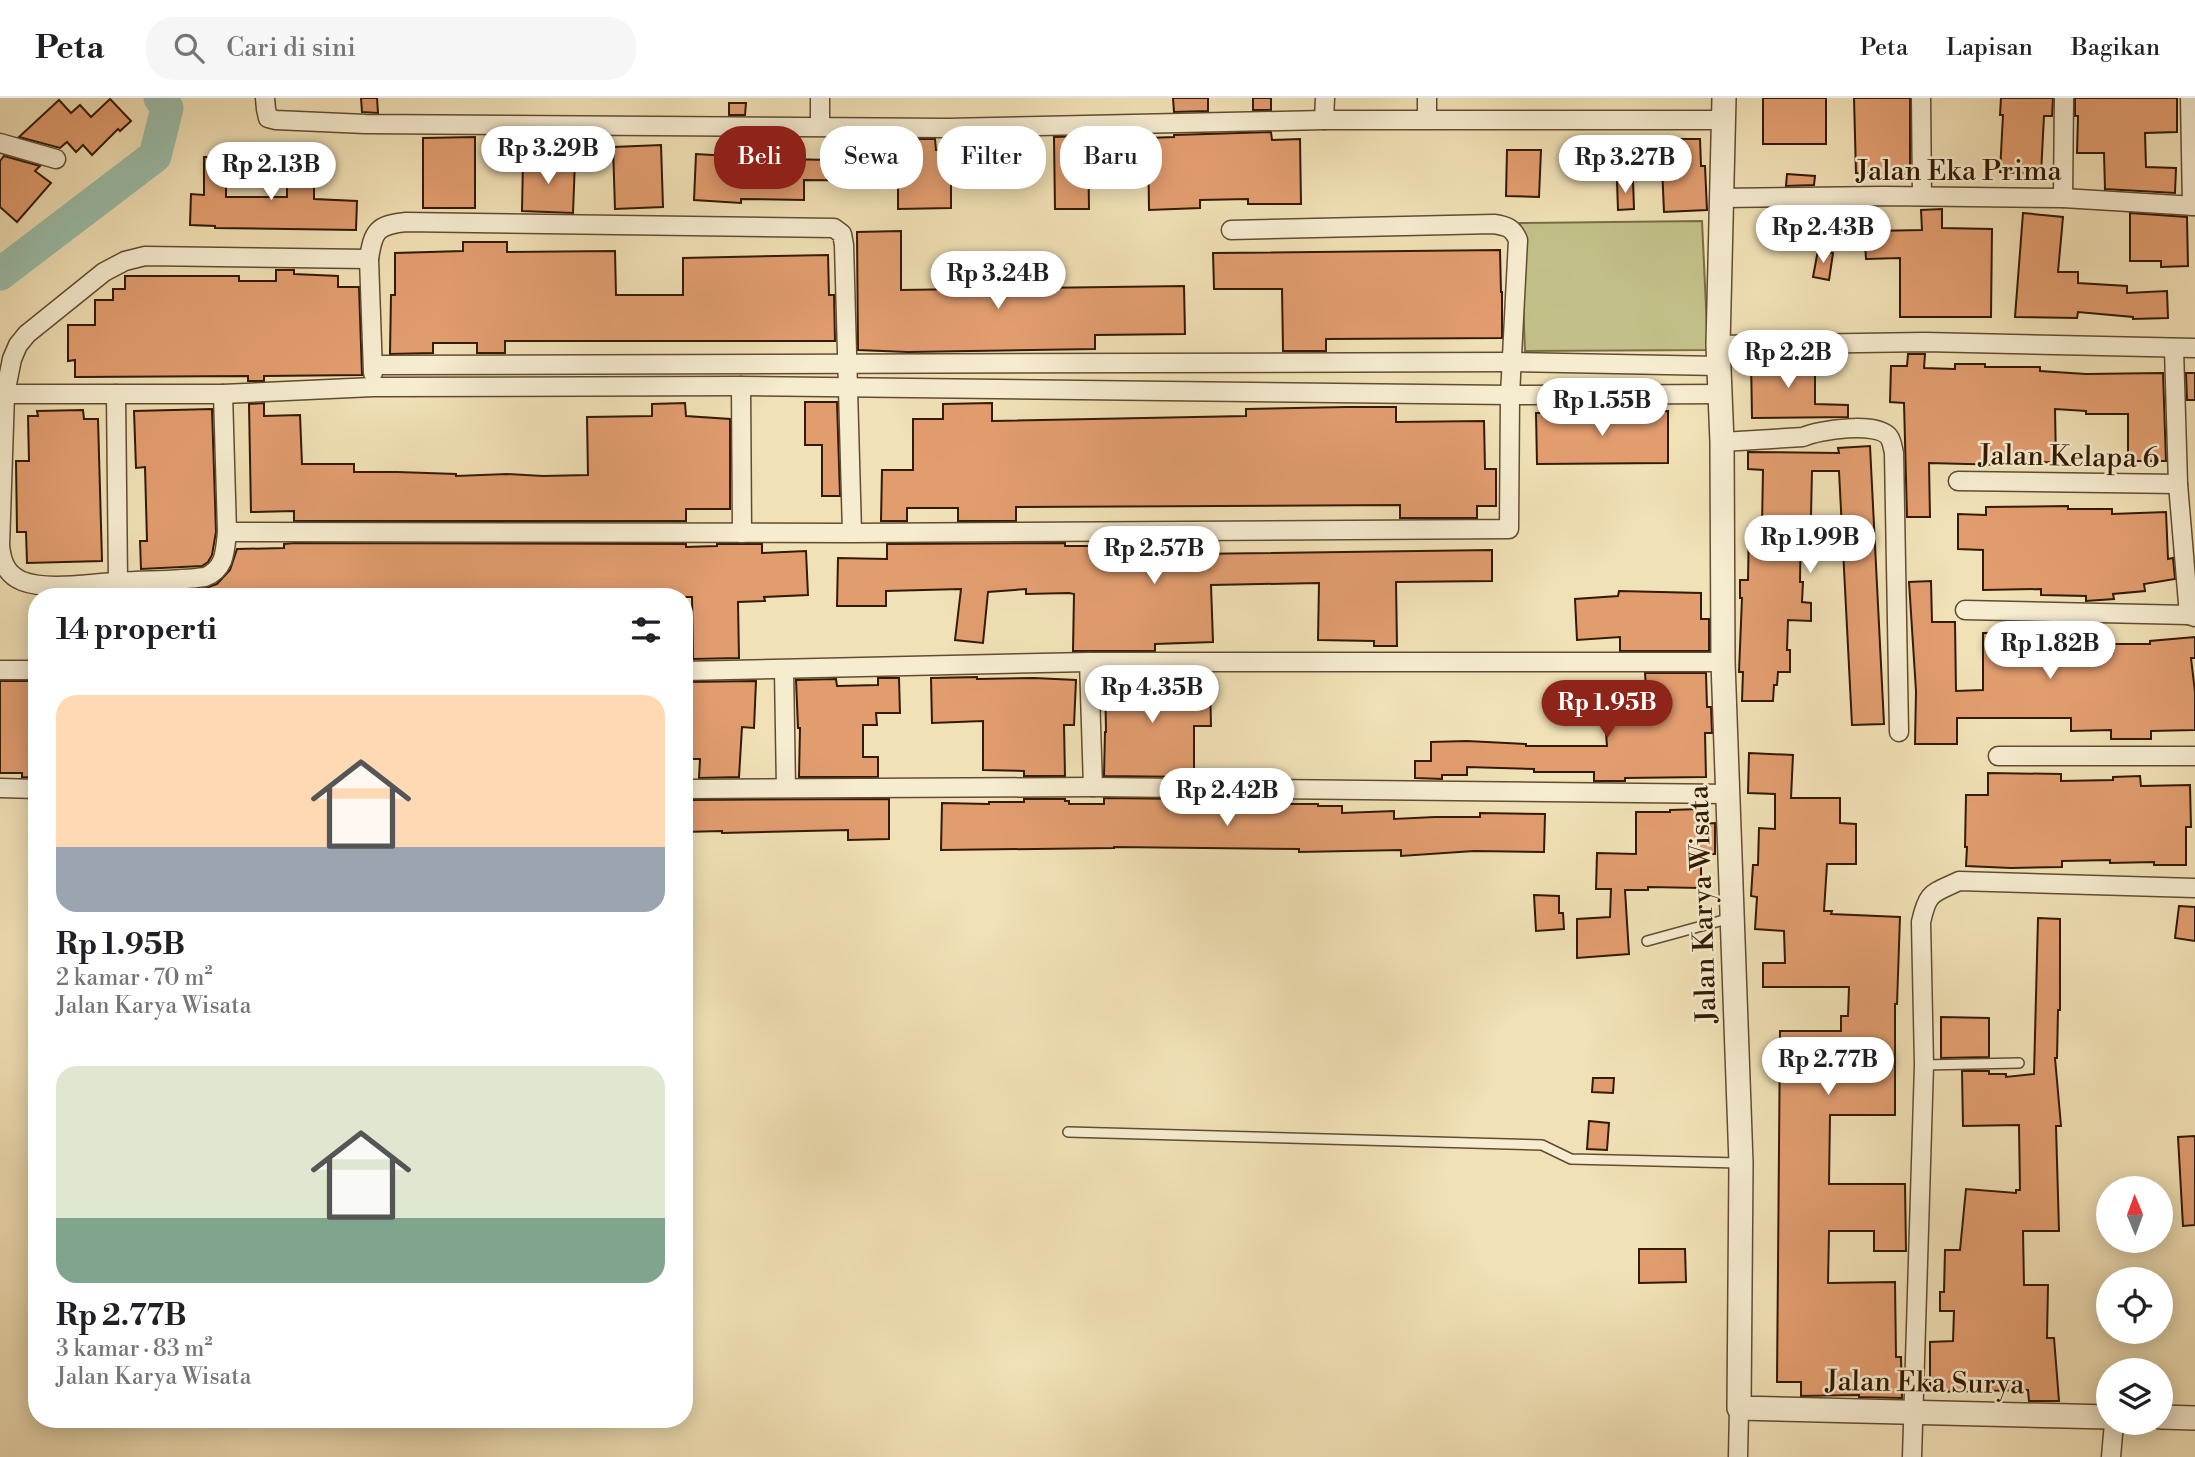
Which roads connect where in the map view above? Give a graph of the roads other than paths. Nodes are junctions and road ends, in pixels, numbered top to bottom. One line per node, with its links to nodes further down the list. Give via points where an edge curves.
1 (265, 98): 11 (street, via 268,118 276,120)
2 (820, 98): 11 (street)
3 (1325, 98): 10 (street)
4 (1427, 98): 9 (street)
5 (1921, 98): 15 (street)
6 (2064, 98): 17 (street)
7 (2190, 98): 18 (street)
8 (1724, 109): 9 (street); 16 (street, Jalan Karya Wisata)
9 (1427, 119): 10 (street)
10 (1324, 120): 12 (street)
11 (820, 126)
12 (923, 128)
13 (0, 143): 14 (street)
14 (56, 159)
15 (1922, 196): 16 (street, Jalan Eka Prima); 17 (street, Jalan Eka Prima)
16 (1723, 198): 23 (street, Jalan Karya Wisata)
17 (2063, 198): 18 (street, Jalan Eka Prima)
18 (2194, 206)
19 (1231, 230): 24 (street, via 1507,226 1518,240)
20 (369, 259): 25 (street, via 372,239 380,229 406,222 834,228 842,234 844,245); 26 (street); 30 (street, via 145,256 125,261 104,272 27,334 12,359)
21 (2195, 348): 22 (street)
22 (2174, 349): 23 (street, via 1925,342); 37 (street)
23 (1719, 356): 24 (street); 33 (street, Jalan Karya Wisata)
24 (1511, 362): 25 (street); 34 (street)
25 (846, 364): 26 (street); 28 (street)
26 (373, 365): 29 (street)
27 (741, 386): 28 (street); 29 (street); 40 (street)
28 (848, 386): 34 (street); 41 (street)
29 (373, 387): 32 (street)
30 (5, 394): 31 (street); 38 (street)
31 (116, 394): 32 (street); 42 (street)
32 (223, 394): 39 (street)
33 (1720, 394): 34 (street); 35 (street, Jalan Karya Wisata)
34 (1510, 395): 41 (street, via 1509,529)
35 (1722, 437): 46 (street, Jalan Karya Wisata); 51 (street, via 1802,428 1813,433 1863,428 1889,437 1894,453)
36 (1958, 481): 37 (street, Jalan Kelapa 6)
37 (2178, 484): 44 (street)
38 (1, 529): 42 (street, via 2,560 9,573 21,580 64,585)
39 (227, 533): 40 (street); 42 (street, via 222,564 214,573 189,579)
40 (742, 533): 41 (street)
41 (852, 533)
42 (118, 582)
43 (1965, 610): 44 (street)
44 (2192, 616)
45 (1089, 662): 46 (street); 49 (street); 54 (street)
46 (1723, 662): 59 (street, Jalan Karya Wisata)
47 (0, 670): 48 (street)
48 (28, 670)
49 (784, 670): 50 (street); 55 (street)
50 (693, 671)
51 (1899, 732)
52 (1998, 756): 53 (street)
53 (2195, 756)
54 (1093, 787): 55 (street); 59 (street)
55 (786, 788): 58 (street)
56 (0, 789): 57 (street)
57 (28, 789)
58 (693, 789)
59 (1729, 794): 61 (street, Jalan Karya Wisata)
60 (2195, 888): 64 (street, via 1959,881 1930,895 1921,922)
61 (1733, 918): 62 (lane); 66 (street, Jalan Karya Wisata)
62 (1647, 941)
63 (2019, 1063): 64 (lane)
64 (1924, 1065): 68 (street)
65 (1068, 1132): 66 (lane, via 1542,1145 1571,1158)
66 (1741, 1163): 67 (street, Jalan Karya Wisata)
67 (1739, 1408): 68 (street, Jalan Eka Surya); 73 (street, Jalan Karya Wisata)
68 (1914, 1414): 69 (street, Jalan Eka Surya); 74 (street)
69 (2096, 1417)
70 (2173, 1417): 71 (street)
71 (2195, 1418)
72 (2113, 1435): 75 (street)
73 (1738, 1457)
74 (1912, 1457)
75 (2111, 1457)

